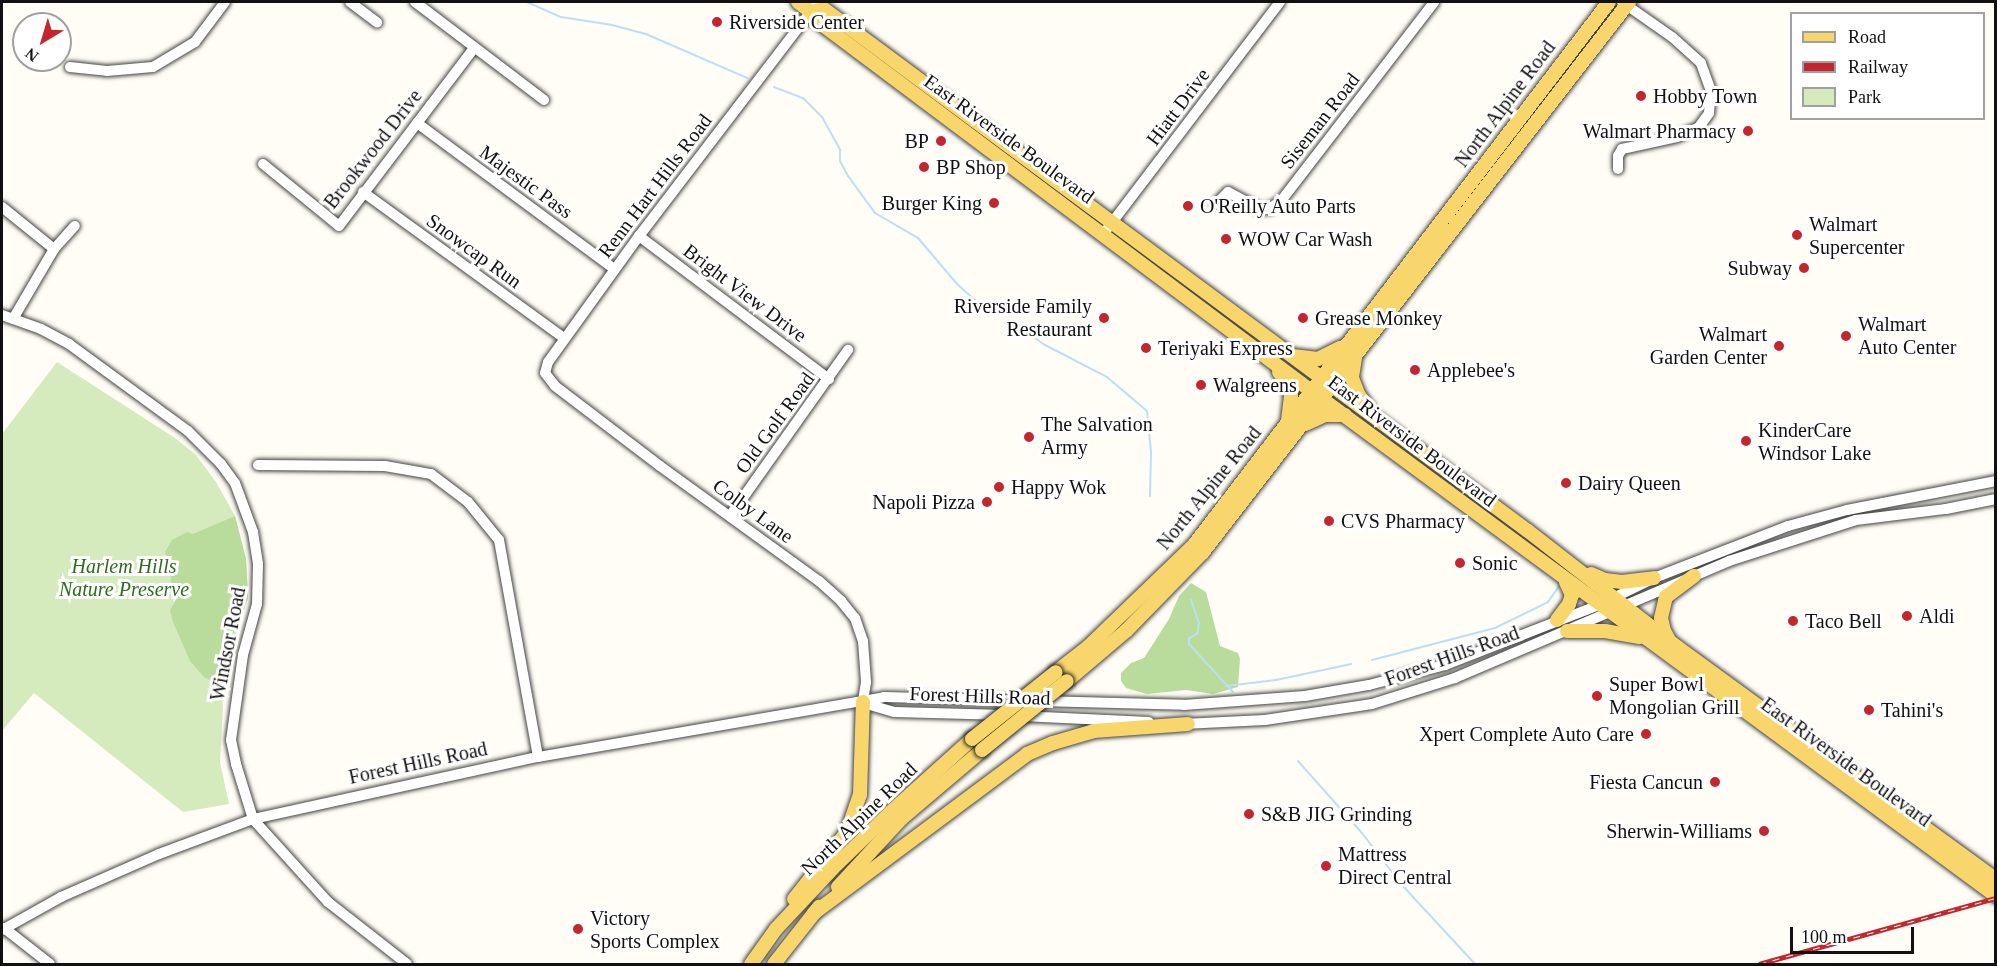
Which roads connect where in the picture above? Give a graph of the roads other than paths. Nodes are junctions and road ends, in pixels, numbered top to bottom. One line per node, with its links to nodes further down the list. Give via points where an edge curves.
1 (225, 2): 12 (street, via 195,42 153,67 107,71)
2 (350, 2): 10 (street)
3 (415, 2): 11 (street)
4 (798, 2): 9 (main road, East Riverside Boulevard)
5 (1280, 2): 21 (street, Hiatt Drive)
6 (1434, 2): 18 (street, Siseman Road, via 1281,201 1269,208 1256,208 1228,192)
7 (1608, 2): 25 (main road, North Alpine Road)
8 (1626, 3): 16 (street, via 1701,63 1711,91 1709,113 1699,127 1677,137 1622,149); 25 (main road, North Alpine Road)
9 (815, 7): 21 (main road, East Riverside Boulevard, via 816,20); 22 (street, Renn Hart Hills Road)
10 (377, 22)
11 (474, 48): 13 (street); 14 (street, Brookwood Drive)
12 (72, 67)
13 (544, 100)
14 (417, 123): 17 (street, Brookwood Drive); 24 (street, Majestic Pass)
15 (263, 164): 17 (street, Brookwood Drive, via 339,226)
16 (1618, 169)
17 (363, 192): 28 (street, Snowcap Run)
18 (1216, 204)
19 (2, 207): 23 (street)
20 (75, 226): 23 (street)
21 (1108, 227): 31 (main road, East Riverside Boulevard); 33 (main road, East Riverside Boulevard)
22 (639, 236): 24 (street, Renn Hart Hills Road); 34 (street, Bright View Drive)
23 (54, 249): 27 (street)
24 (614, 269): 28 (street, Renn Hart Hills Road)
25 (1403, 282): 29 (main road, North Alpine Road); 32 (main road, North Alpine Road)
26 (2, 315): 27 (street, Windsor Road)
27 (13, 319): 59 (street, Windsor Road, via 69,344 179,424 235,483 253,532 258,564 257,604 241,665 231,740)
28 (564, 338): 36 (street, Renn Hart Hills Road, via 545,373)
29 (1349, 342): 31 (main road, via 1318,359); 35 (main road, North Alpine Road)
30 (848, 350): 34 (street, Old Golf Road)
31 (1290, 356): 35 (main road, East Riverside Boulevard)
32 (1356, 356): 35 (main road, North Alpine Road); 39 (main road, via 1352,378 1358,394)
33 (1266, 357): 37 (main road, East Riverside Boulevard); 40 (main road, via 1288,383)
34 (829, 379): 44 (street, Old Golf Road)
35 (1326, 382): 37 (main road, North Alpine Road); 39 (main road, East Riverside Boulevard)
36 (555, 386): 44 (street, Colby Lane)
37 (1317, 395): 38 (main road, East Riverside Boulevard); 40 (main road, North Alpine Road)
38 (1345, 415): 40 (main road, via 1316,417); 46 (main road, East Riverside Boulevard)
39 (1377, 420): 45 (main road, East Riverside Boulevard)
40 (1294, 424): 55 (main road, North Alpine Road, via 1203,552 1127,630)
41 (258, 465): 58 (street, via 385,466 431,474 468,502 499,540)
42 (1995, 481): 48 (street, Forest Hills Road, via 1847,510 1788,526)
43 (1995, 499): 47 (street, Forest Hills Road, via 1856,520)
44 (730, 516): 56 (street, Colby Lane, via 819,581 855,618 863,641)
45 (1562, 557): 48 (main road, via 1605,580); 49 (main road, East Riverside Boulevard)
46 (1555, 572): 50 (main road, East Riverside Boulevard); 51 (main road, via 1572,595)
47 (1694, 576): 49 (street, Forest Hills Road); 54 (main road, via 1666,597 1661,618)
48 (1654, 578): 49 (street, Forest Hills Road)
49 (1620, 602): 50 (street, Forest Hills Road); 54 (main road, East Riverside Boulevard)
50 (1604, 608): 51 (street, Forest Hills Road); 52 (street, Forest Hills Road); 53 (main road, East Riverside Boulevard)
51 (1557, 620): 56 (street, Forest Hills Road, via 1445,665 1369,685 1305,696 1184,705 884,697)
52 (1567, 631): 53 (main road, via 1616,632); 57 (street, Forest Hills Road, via 1455,678 1372,704 1265,720)
53 (1648, 640): 61 (main road, East Riverside Boulevard)
54 (1671, 642): 60 (main road, East Riverside Boulevard)
55 (1061, 676): 62 (main road, North Alpine Road, bridge, via 901,819); 64 (main road, North Alpine Road, bridge, via 972,739 892,811)
56 (863, 702): 57 (street, Forest Hills Road, via 895,712); 58 (street, Forest Hills Road); 64 (main road, via 860,795 846,832 777,922)
57 (1188, 724): 62 (main road, via 1094,731 1027,754)
58 (538, 757): 59 (street, Forest Hills Road)
59 (253, 819): 63 (street, Forest Hills Road, via 159,854 62,897); 66 (street, Windsor Road, via 328,902)
60 (1995, 880)
61 (1995, 896)
62 (814, 913): 68 (main road, North Alpine Road)
63 (3, 929): 65 (street)
64 (776, 929): 67 (main road, North Alpine Road)
65 (50, 964)
66 (407, 964)
67 (751, 964)
68 (774, 964)

